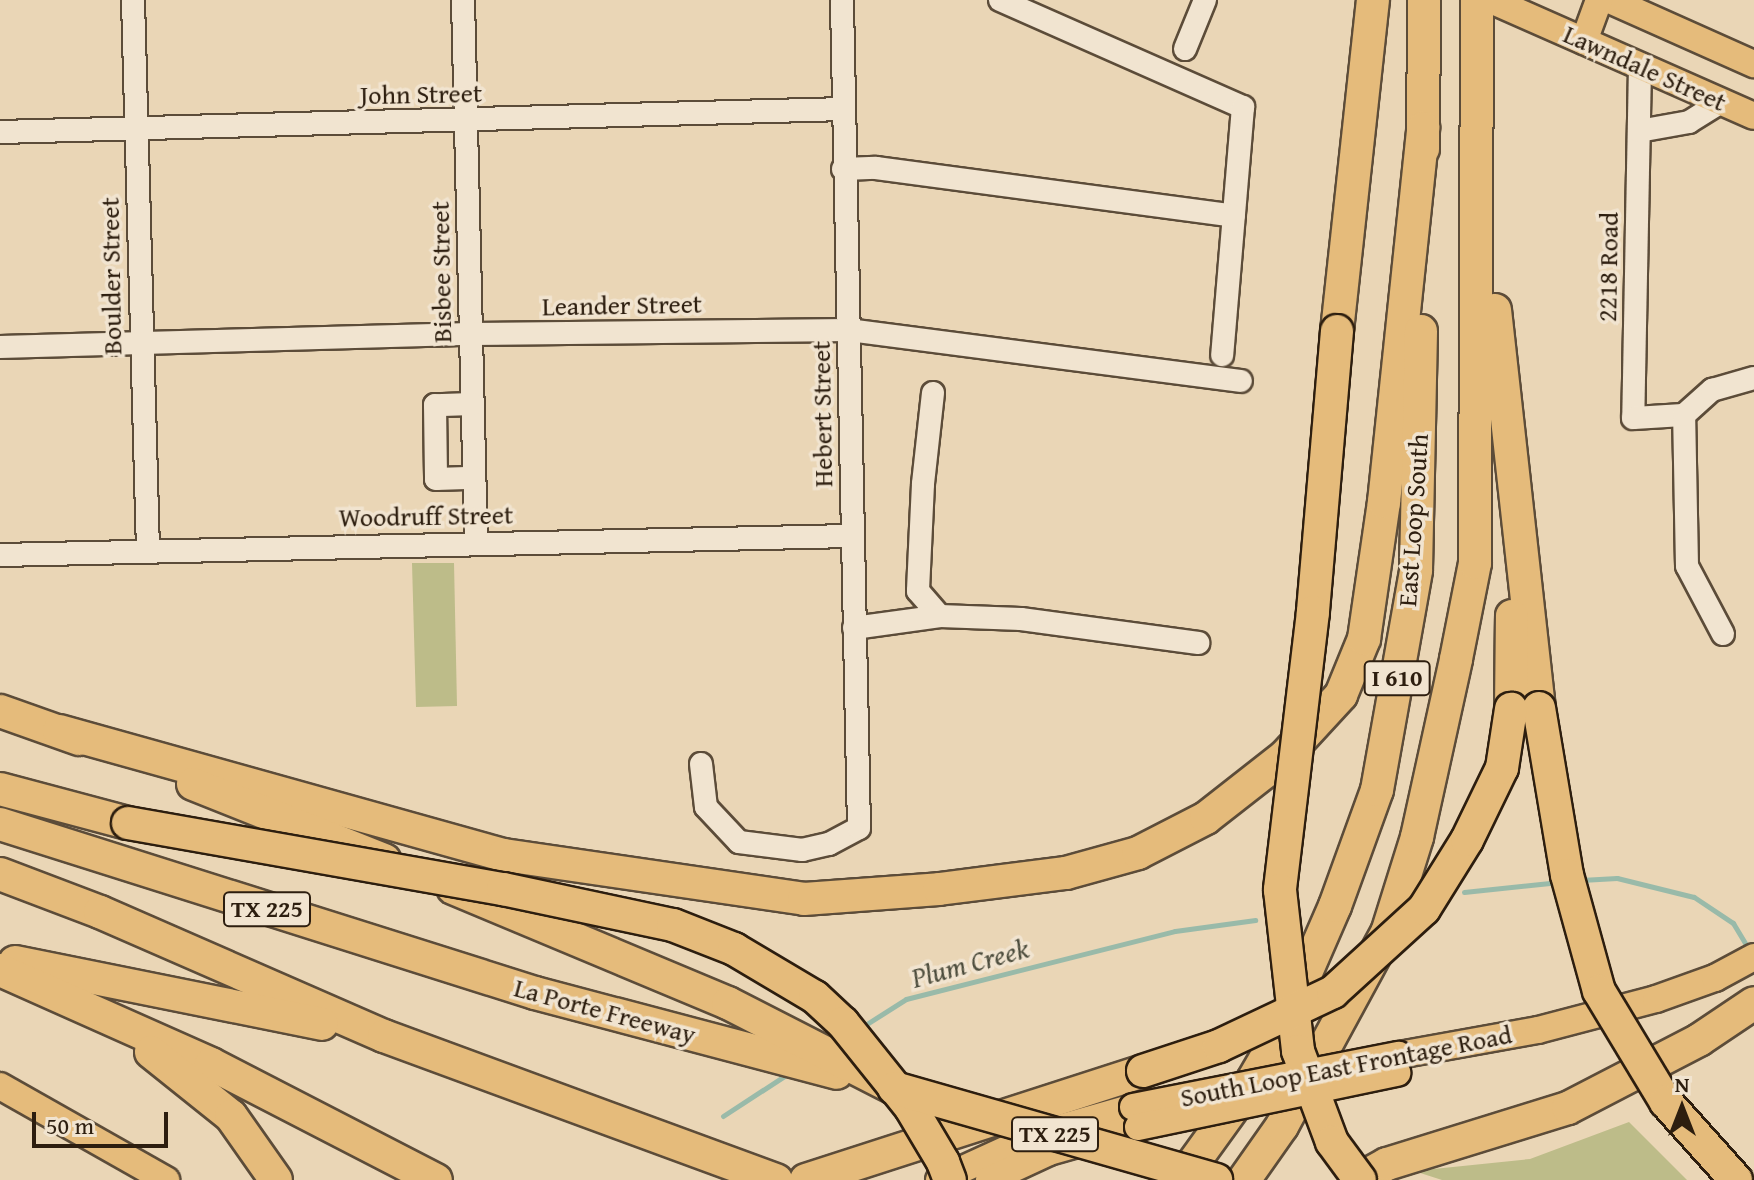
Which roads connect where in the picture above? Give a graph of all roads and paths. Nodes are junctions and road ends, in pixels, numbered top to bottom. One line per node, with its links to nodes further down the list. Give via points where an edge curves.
1 (133, 0): 20 (street, Boulder Street)
2 (463, 0): 19 (street, Bisbee Street)
3 (842, 0): 17 (street, Hebert Street)
4 (1000, 0): 26 (street, via 1243,107)
5 (1205, 0): 13 (street)
6 (1424, 0): 21 (highway, East Loop South / I 610)
7 (1477, 0): 25 (highway, I 610)
8 (1491, 0): 12 (main road, Lawndale Street)
9 (1599, 0): 12 (main road)
10 (1610, 0): 14 (main road, Lawndale Street)
11 (1372, 7): 77 (highway, bridge, via 1313,612 1280,890 1298,1051 1332,1142)
12 (1584, 41): 15 (main road, Lawndale Street)
13 (1185, 49)
14 (1754, 64)
15 (1640, 66): 16 (main road, Lawndale Street); 22 (street, 2218 Road)
16 (1721, 102): 18 (main road, Lawndale Street); 22 (street, via 1689,122)
17 (843, 109): 19 (street, John Street); 24 (street, Hebert Street)
18 (1754, 116)
19 (467, 121): 20 (street, John Street); 28 (street, Bisbee Street)
20 (137, 128): 23 (street, John Street); 29 (street, Boulder Street)
21 (1423, 128): 48 (highway, via 1384,502 1364,639 1341,695 1285,756 1206,818 1138,853 1066,873 804,899 504,855); 74 (highway, East Loop South / I 610, via 1416,570 1377,790 1335,906 1278,1037)
22 (1639, 131): 36 (street, 2218 Road, via 1633,418)
23 (0, 132)
24 (843, 169): 26 (street, via 876,168); 27 (street, Hebert Street)
25 (1479, 172): 46 (highway, via 1512,466); 76 (highway, I 610, via 1475,563 1417,837 1387,933 1282,1126)
26 (1234, 216): 31 (street)
27 (849, 330): 28 (street, Leander Street); 33 (street, Leander Street); 38 (street, Hebert Street)
28 (470, 334): 29 (street, Leander Street); 35 (street, Bisbee Street)
29 (140, 343): 30 (street, Leander Street); 40 (street, Boulder Street)
30 (0, 347)
31 (1222, 355)
32 (1754, 378): 36 (street, via 1712,390)
33 (1241, 381)
34 (933, 393): 42 (street, via 918,591)
35 (472, 404): 37 (street, Bisbee Street); 37 (street, via 435,405 436,479)
36 (1684, 415): 44 (street, via 1687,566)
37 (474, 478): 39 (street, Bisbee Street)
38 (853, 536): 39 (street, Woodruff Street); 43 (street, Hebert Street)
39 (476, 543): 40 (street, Woodruff Street)
40 (148, 551): 41 (street, Woodruff Street)
41 (0, 555)
42 (940, 616): 43 (street); 45 (street, via 1021,619)
43 (854, 628): 49 (street, Hebert Street, via 859,828 829,844 802,850 739,842 706,807)
44 (1723, 634)
45 (1198, 643)
46 (1525, 709): 64 (highway, bridge, via 1467,840 1424,909 1333,992 1219,1046); 78 (highway, bridge, via 1599,991 1666,1102)
47 (0, 711): 48 (highway)
48 (59, 731): 62 (highway, via 728,1003)
49 (701, 764)
50 (0, 789): 72 (highway, bridge, via 128,823 673,925 734,949 815,997 843,1023 911,1108)
51 (0, 824): 62 (highway, La Porte Freeway / TX 225, via 535,993)
52 (0, 874): 60 (highway, TX 225)
53 (1754, 957): 57 (main road, South Loop East Frontage Road)
54 (0, 959): 60 (highway)
55 (0, 970): 59 (highway)
56 (1754, 978): 57 (main road, South Loop East Frontage Road)
57 (1684, 997): 63 (main road, South Loop East Frontage Road, bridge, via 1662,1015 1542,1047 1401,1064)
58 (1754, 1003): 77 (highway, via 1568,1108 1387,1164)
59 (79, 1006): 66 (highway, via 172,1065 231,1116); 67 (highway, via 211,1064)
60 (384, 1036): 68 (highway, TX 225)
61 (0, 1086): 65 (main road)
62 (894, 1088): 75 (highway, La Porte Freeway / TX 225, bridge)
63 (1136, 1117): 71 (main road, South Loop East Frontage Road, via 1042,1133); 73 (main road, South Loop East Frontage Road)
64 (865, 1163): 69 (highway); 70 (highway)
65 (166, 1180)
66 (276, 1180)
67 (436, 1180)
68 (776, 1180)
69 (806, 1180)
70 (825, 1180)
71 (939, 1180)
72 (950, 1180)
73 (989, 1180)
74 (1181, 1180)
75 (1216, 1180)
76 (1244, 1180)
77 (1359, 1180)
78 (1736, 1180)

